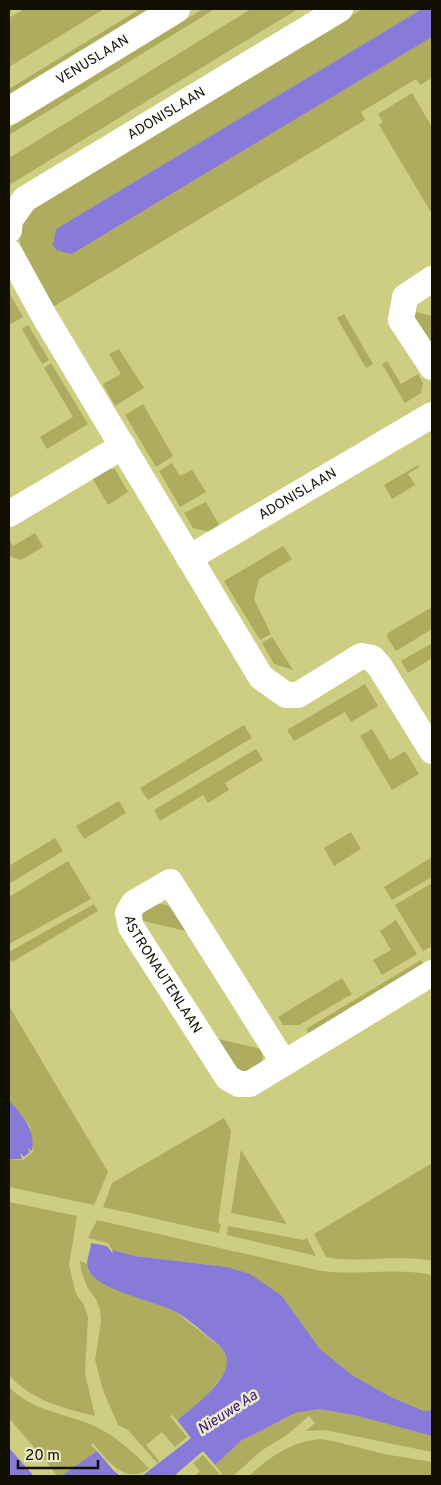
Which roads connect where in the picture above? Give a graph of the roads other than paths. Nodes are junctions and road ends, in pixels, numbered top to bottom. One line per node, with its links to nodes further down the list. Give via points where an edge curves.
1 (176, 9): 3 (street, VENUSLAAN)
2 (340, 9): 4 (street, ADONISLAAN, via 25,199 10,220)
3 (9, 111)
4 (9, 230)
5 (9, 252): 9 (street)
6 (432, 279): 7 (street, via 405,297 402,320)
7 (432, 368)
8 (432, 414): 11 (street, ADONISLAAN)
9 (122, 446): 10 (street); 11 (street)
10 (9, 514)
11 (189, 558): 12 (street, via 261,677 286,695 298,695 362,656 372,658)
12 (432, 751)
13 (432, 973): 14 (street, ASTRONAUTENLAAN)
14 (284, 1063): 14 (street, ASTRONAUTENLAAN, via 250,1084 239,1084 228,1078 131,927 128,913 134,903 170,882)

